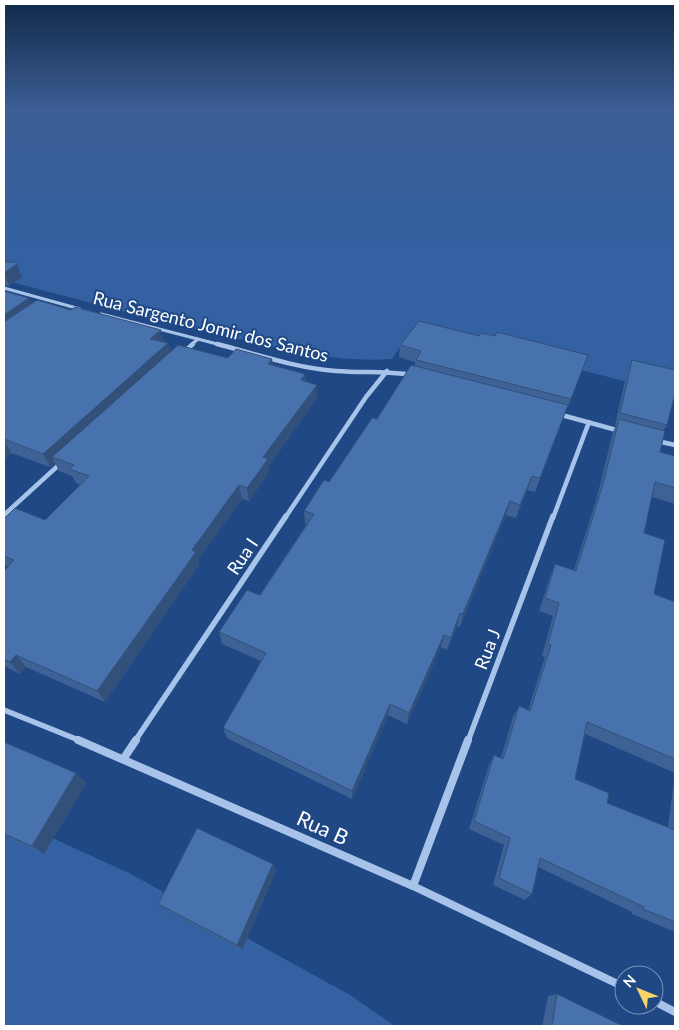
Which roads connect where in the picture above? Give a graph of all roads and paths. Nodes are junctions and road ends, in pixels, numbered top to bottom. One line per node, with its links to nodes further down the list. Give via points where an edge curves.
1 (4, 288): 2 (street, Rua Sargento Jomir dos Santos)
2 (53, 302): 3 (street); 4 (street, Rua Sargento Jomir dos Santos)
3 (46, 307)
4 (82, 309)
5 (92, 312): 6 (street, Rua Sargento Jomir dos Santos)
6 (198, 339): 7 (street); 8 (street, Rua Sargento Jomir dos Santos, via 317,369)
7 (176, 358)
8 (386, 371): 9 (street, Rua Sargento Jomir dos Santos); 18 (street, Rua I)
9 (417, 376)
10 (551, 412): 11 (street)
11 (589, 422): 12 (street); 19 (street, Rua J)
12 (627, 433)
13 (656, 440): 14 (street)
14 (675, 445)
15 (68, 456): 16 (street)
16 (4, 515)
17 (4, 710): 18 (street, Rua B)
18 (124, 758): 19 (street, Rua B)
19 (414, 886): 20 (street, Rua B)
20 (614, 982)

